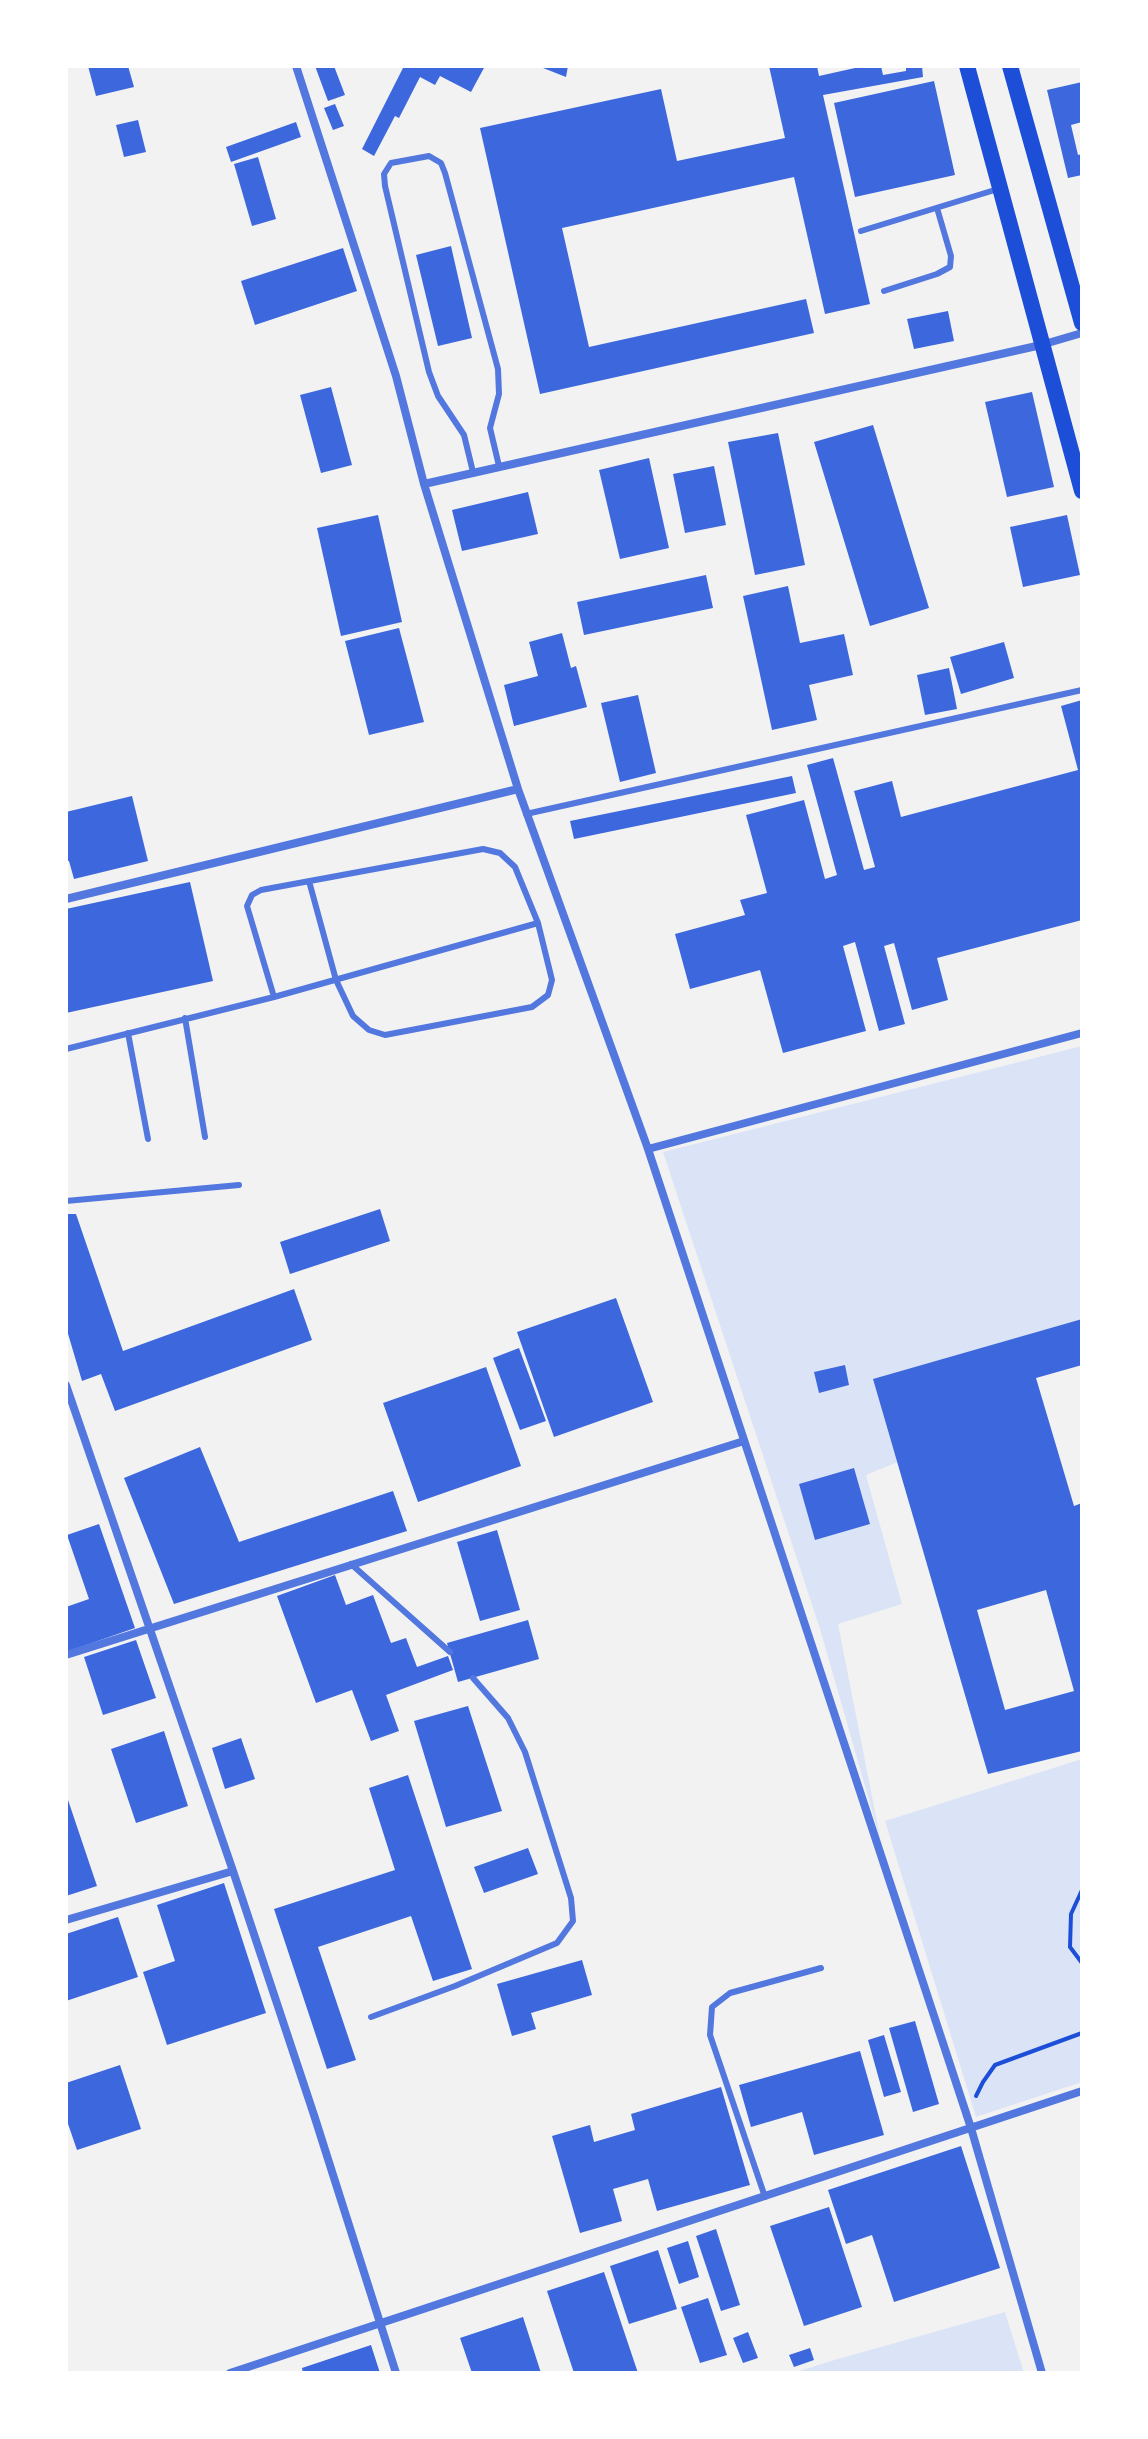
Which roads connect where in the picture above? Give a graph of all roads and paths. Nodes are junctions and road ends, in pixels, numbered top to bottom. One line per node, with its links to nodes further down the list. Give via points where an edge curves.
1 (296, 66): 13 (street, via 396,376)
2 (967, 66): 4 (main road)
3 (1010, 66): 8 (main road)
4 (1001, 188): 5 (lane); 10 (main road)
5 (937, 208): 6 (lane); 7 (lane, via 950,267)
6 (861, 231)
7 (884, 291)
8 (1082, 323)
9 (1082, 333): 10 (street)
10 (1041, 345): 11 (street); 14 (main road)
11 (499, 466): 12 (street); 12 (lane, via 490,428 499,394 498,369 445,173 429,156 391,163 385,186 429,372 464,435)
12 (473, 472): 13 (street)
13 (424, 484): 16 (street)
14 (1082, 491)
15 (1082, 690): 17 (lane)
16 (518, 789): 17 (street); 19 (street)
17 (526, 814): 29 (street)
18 (309, 881): 20 (lane, via 483,849 500,853 515,867); 21 (lane); 22 (lane, via 261,890 247,906)
19 (66, 899)
20 (538, 923): 21 (lane); 21 (lane, via 552,980 548,995 532,1007 385,1035 353,1016)
21 (336, 980): 22 (lane)
22 (274, 997): 23 (lane)
23 (185, 1018): 24 (lane); 27 (lane)
24 (128, 1033): 26 (lane); 28 (lane)
25 (1082, 1033): 29 (street)
26 (66, 1049)
27 (205, 1137)
28 (148, 1139)
29 (648, 1149): 33 (street)
30 (239, 1185): 31 (lane)
31 (66, 1201)
32 (66, 1385): 35 (street)
33 (744, 1441): 34 (street); 47 (street)
34 (351, 1564): 35 (street); 36 (lane)
35 (151, 1628): 37 (street); 39 (street)
36 (450, 1652)
37 (66, 1655)
38 (473, 1678): 44 (lane, via 508,1718 525,1752 571,1898 573,1921 557,1943)
39 (233, 1871): 41 (street); 50 (street)
40 (1082, 1890): 42 (path, via 1071,1914 1070,1947)
41 (66, 1920)
42 (1082, 1963)
43 (821, 1968): 49 (lane, via 730,1993 712,2007 710,2035)
44 (371, 2017)
45 (1082, 2033): 47 (path, via 995,2065 975,2100)
46 (1082, 2091): 48 (street)
47 (963, 2105): 48 (street)
48 (971, 2128): 49 (street); 53 (street)
49 (765, 2197): 50 (street)
50 (382, 2322): 51 (street); 52 (street)
51 (230, 2373)
52 (396, 2373)
53 (1042, 2373)

